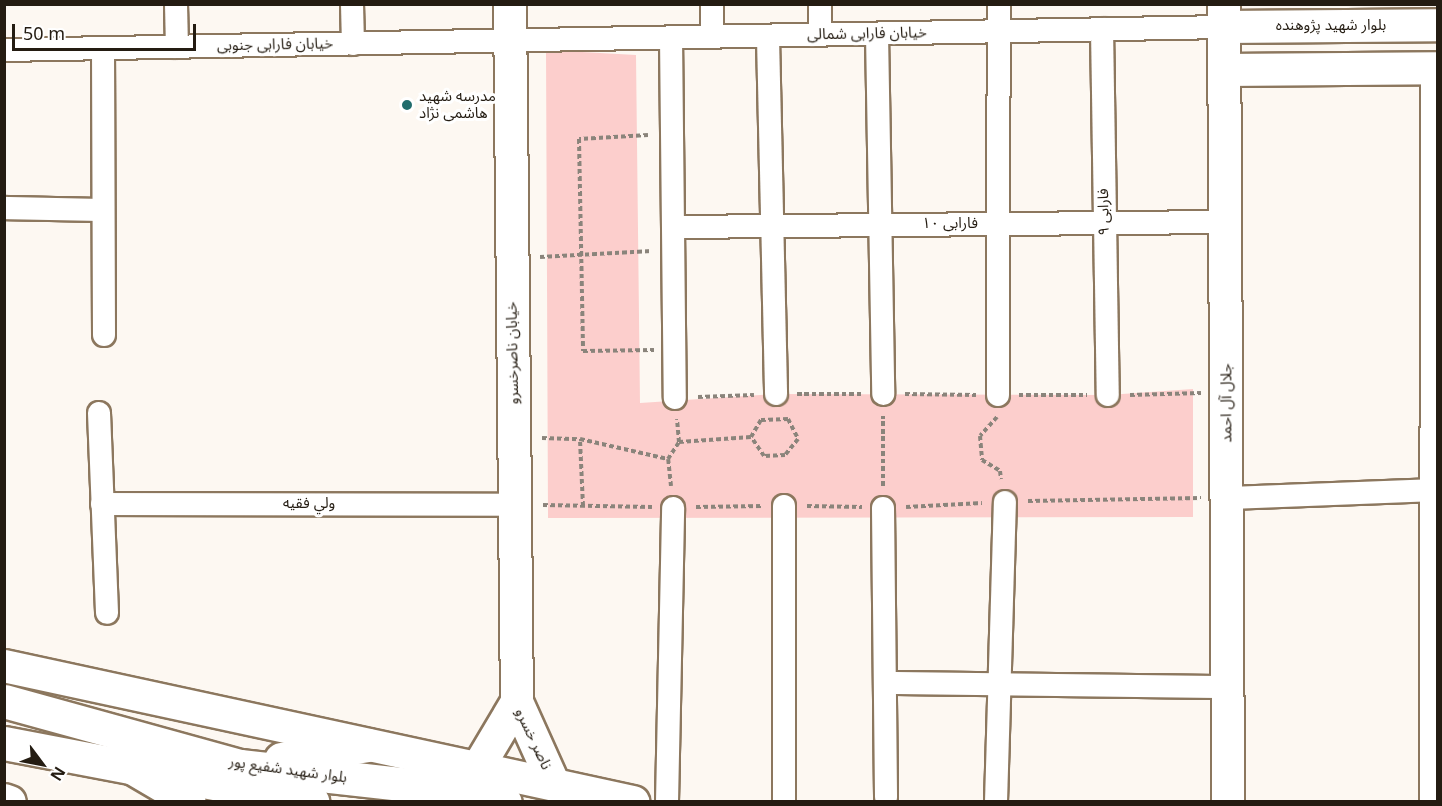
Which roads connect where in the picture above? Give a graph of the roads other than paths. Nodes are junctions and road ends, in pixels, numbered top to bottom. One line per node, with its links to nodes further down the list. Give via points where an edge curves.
1 (176, 4): 18 (street)
2 (352, 4): 17 (street)
3 (510, 4): 16 (street, خیابان ناصرخسرو)
4 (712, 4): 14 (street)
5 (820, 4): 12 (street)
6 (999, 4): 10 (street)
7 (1224, 16): 8 (street, بلوار شهید پژوهنده); 9 (street, خیابان فارابی شمالی); 22 (street, جلال آل احمد)
8 (1437, 25)
9 (1102, 29): 10 (street, خیابان فارابی شمالی); 26 (street, فارابی ۹)
10 (999, 31): 11 (street, خیابان فارابی شمالی); 27 (street)
11 (877, 34): 12 (street, خیابان فارابی شمالی); 28 (street)
12 (820, 35): 14 (street, خیابان فارابی شمالی)
13 (671, 37): 14 (street, خیابان فارابی شمالی); 16 (street, خیابان فارابی شمالی); 30 (street)
14 (712, 37)
15 (768, 38): 29 (street)
16 (510, 41): 17 (street, خیابان فارابی جنوبی); 42 (street, خیابان ناصرخسرو)
17 (353, 44): 18 (street, خیابان فارابی جنوبی)
18 (177, 47): 19 (street, خیابان فارابی جنوبی)
19 (103, 48): 20 (street, خیابان فارابی جنوبی); 24 (street)
20 (4, 50)
21 (1435, 68): 22 (street); 38 (street)
22 (1224, 70): 25 (street, جلال آل احمد)
23 (4, 208): 24 (street)
24 (103, 210): 31 (street)
25 (1226, 222): 26 (street, فارابی ۱۰); 39 (street, جلال آل احمد)
26 (1104, 223): 27 (street, فارابی ۱۰); 35 (street, فارابی ۹)
27 (999, 224): 28 (street, فارابی ۱۰); 34 (street)
28 (880, 225): 29 (street, فارابی ۱۰); 33 (street)
29 (771, 226): 30 (street, فارابی ۱۰); 32 (street)
30 (674, 227): 36 (street)
31 (104, 335)
32 (776, 394)
33 (883, 394)
34 (998, 395)
35 (1108, 395)
36 (675, 398)
37 (99, 413): 41 (street)
38 (1434, 490): 39 (street); 70 (street)
39 (1228, 498): 50 (street, جلال آل احمد)
40 (1005, 502): 49 (street)
41 (102, 504): 42 (street, ولي فقيه); 46 (street)
42 (515, 505): 52 (street, خیابان ناصرخسرو)
43 (784, 506): 67 (street)
44 (673, 508): 66 (street)
45 (883, 508): 48 (street)
46 (106, 613)
47 (4, 666): 54 (street)
48 (887, 683): 49 (street); 59 (street)
49 (1000, 684): 50 (street); 68 (street)
50 (1226, 687): 69 (street, جلال آل احمد)
51 (4, 701): 55 (main road, بلوار شهید شفیع پور)
52 (517, 702): 57 (street, ناصر خسرو); 58 (street, ناصر خسرو)
53 (4, 743): 56 (main road, بلوار شهید شفیع پور)
54 (368, 745): 55 (main road); 57 (street)
55 (240, 766): 64 (main road, بلوار شهید شفیع پور, via 454,790)
56 (130, 767): 62 (street); 63 (main road, بلوار شهید شفیع پور)
57 (476, 771): 58 (street)
58 (553, 782): 65 (street)
59 (886, 797)
60 (4, 800): 61 (street)
61 (10, 801)
62 (190, 801)
63 (312, 801)
64 (505, 801)
65 (633, 801)
66 (667, 801)
67 (784, 801)
68 (996, 801)
69 (1228, 801)
70 (1431, 801)

